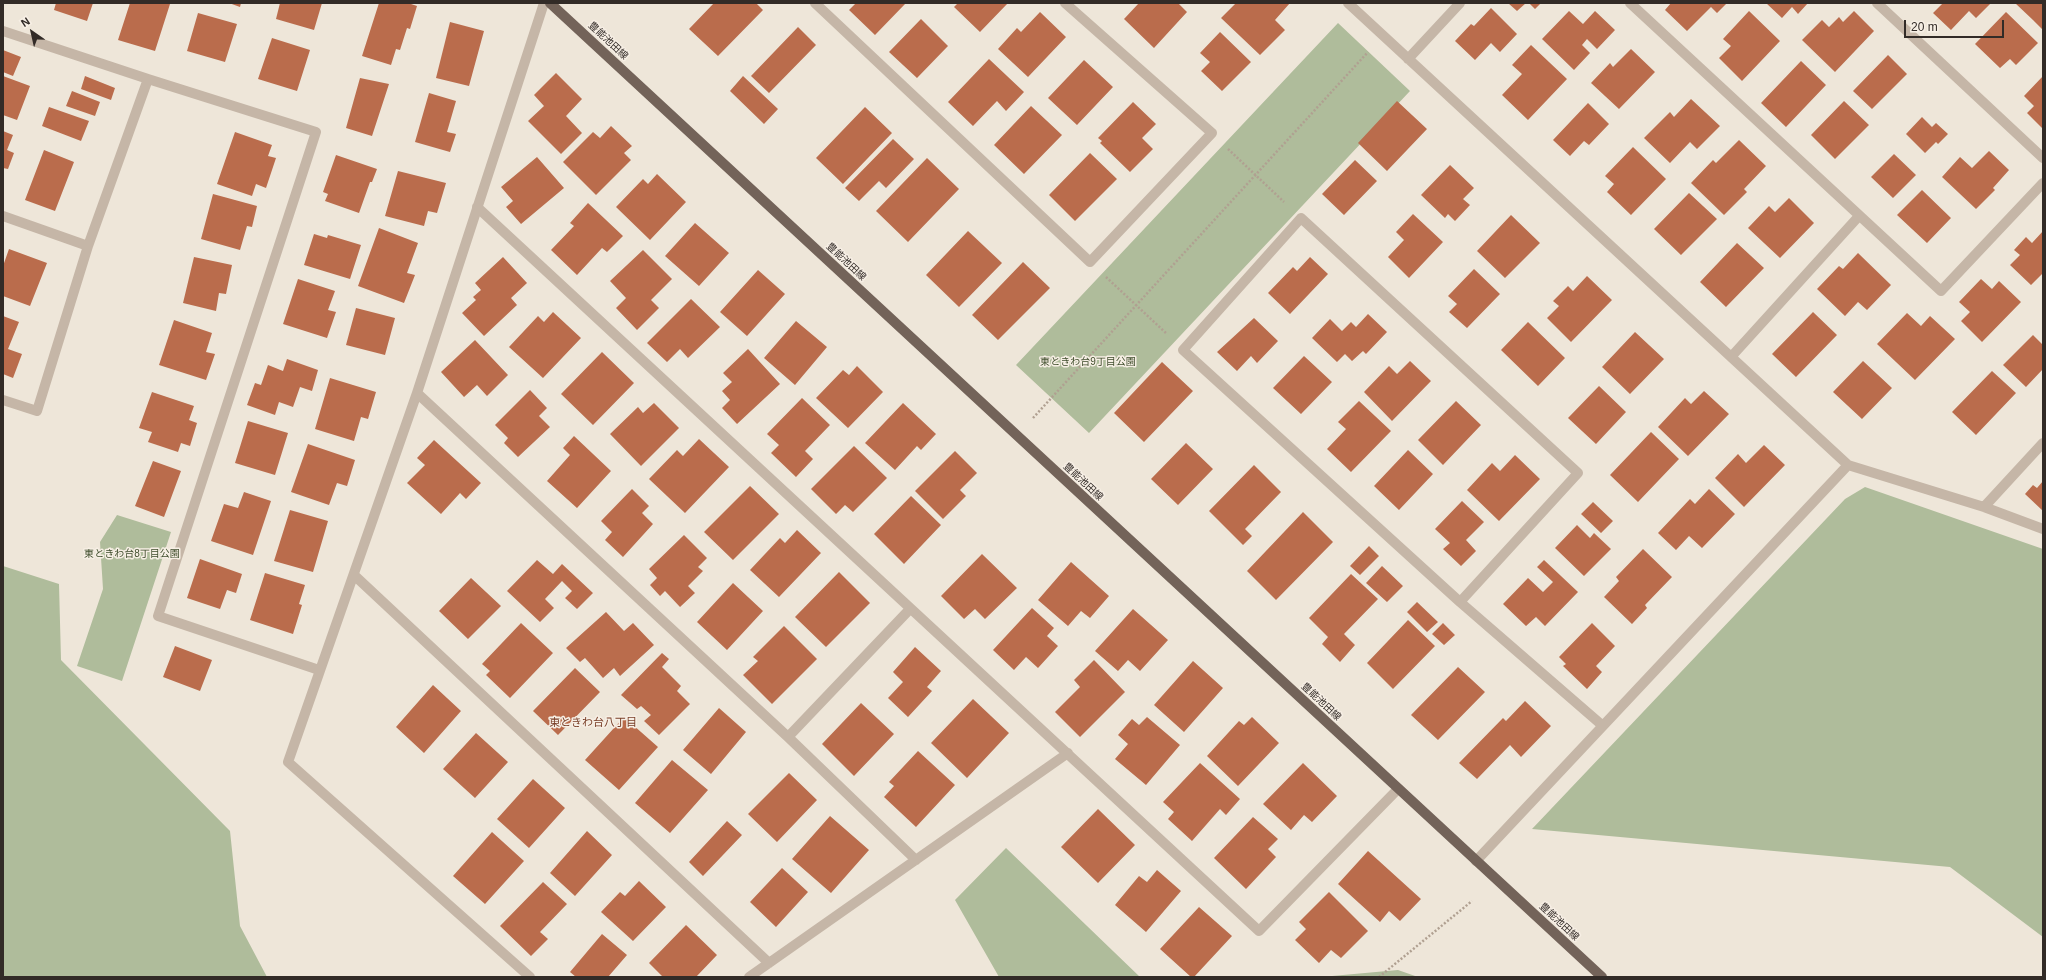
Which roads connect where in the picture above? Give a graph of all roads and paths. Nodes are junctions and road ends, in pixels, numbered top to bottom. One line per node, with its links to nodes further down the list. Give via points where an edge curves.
1 (544, 3): 17 (street)
2 (550, 3): 28 (main road, 豊能池田線)
3 (1065, 3): 13 (street)
4 (1348, 3): 10 (street)
5 (1460, 3): 11 (street)
6 (1630, 3): 19 (street)
7 (1877, 3): 14 (street)
8 (820, 5): 22 (street)
9 (3, 31): 12 (street)
10 (1383, 36): 11 (street); 15 (path)
11 (1408, 59): 25 (street)
12 (148, 79): 21 (street); 36 (street, via 316,132 158,616)
13 (1212, 133): 15 (path); 22 (street)
14 (2043, 158)
15 (1256, 175): 20 (path); 23 (path)
16 (2043, 183): 19 (street, via 1941,291)
17 (477, 207): 26 (street); 35 (street)
18 (3, 216): 21 (street)
19 (1859, 216): 25 (street)
20 (1301, 218): 24 (street); 34 (street, via 1578,473)
21 (88, 246): 27 (street, via 37,411)
22 (1090, 262): 23 (path)
23 (1138, 304): 24 (path); 28 (path)
24 (1183, 350): 34 (street)
25 (1731, 357): 30 (street)
26 (417, 393): 33 (street); 38 (street)
27 (3, 400)
28 (1016, 436): 40 (main road, 豊能池田線)
29 (2043, 443): 31 (street)
30 (1848, 465): 31 (street); 37 (street)
31 (1984, 506): 32 (street)
32 (2043, 529)
33 (354, 575): 36 (street); 44 (street)
34 (1460, 602): 37 (street)
35 (910, 608): 38 (street); 39 (street)
36 (319, 670): 45 (street, via 288,762)
37 (1602, 726): 42 (street)
38 (788, 737): 41 (street)
39 (1068, 753): 40 (street, via 1259,931); 41 (street)
40 (1398, 788): 42 (main road, 豊能池田線)
41 (916, 860): 44 (street)
42 (1476, 861): 48 (main road, 豊能池田線)
43 (1472, 900): 47 (path)
44 (769, 963): 46 (street)
45 (530, 977)
46 (749, 977)
47 (1379, 977)
48 (1602, 977)

